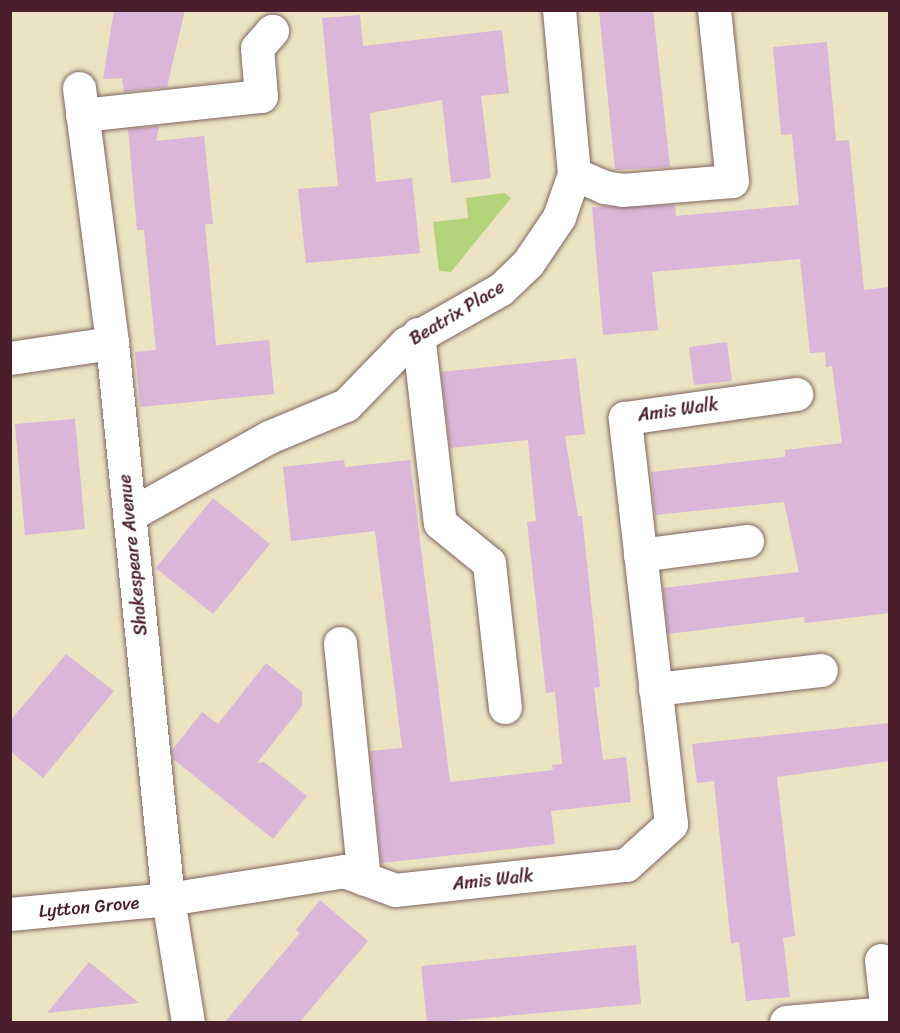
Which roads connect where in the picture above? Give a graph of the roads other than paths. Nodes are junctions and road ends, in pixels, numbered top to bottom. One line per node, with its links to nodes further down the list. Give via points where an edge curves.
1 (559, 10): 4 (street, Beatrix Place)
2 (714, 10): 4 (street, via 732,181 622,190)
3 (272, 31): 6 (street, Shakespeare Avenue, via 257,48 261,96 80,101)
4 (574, 174): 5 (street, Beatrix Place, via 559,218 528,263 501,289)
5 (418, 334): 9 (street, Beatrix Place, via 335,412 269,437); 15 (street, via 440,523 489,563)
6 (112, 343): 7 (street); 9 (street, Shakespeare Avenue)
7 (10, 358)
8 (796, 394): 11 (street, Amis Walk, via 625,418)
9 (129, 516): 17 (street, Shakespeare Avenue)
10 (747, 541): 11 (street)
11 (640, 555): 14 (street, Amis Walk)
12 (339, 643): 16 (street)
13 (821, 670): 14 (street)
14 (655, 689): 16 (street, Amis Walk, via 671,824 626,865 395,890)
15 (505, 707)
16 (364, 879): 17 (street, Amis Walk, via 344,871)
17 (168, 899): 18 (street, Lytton Grove); 21 (street, Shakespeare Avenue)
18 (10, 914)
19 (880, 960): 20 (street)
20 (888, 1018): 22 (street)
21 (188, 1023)
22 (786, 1023)

